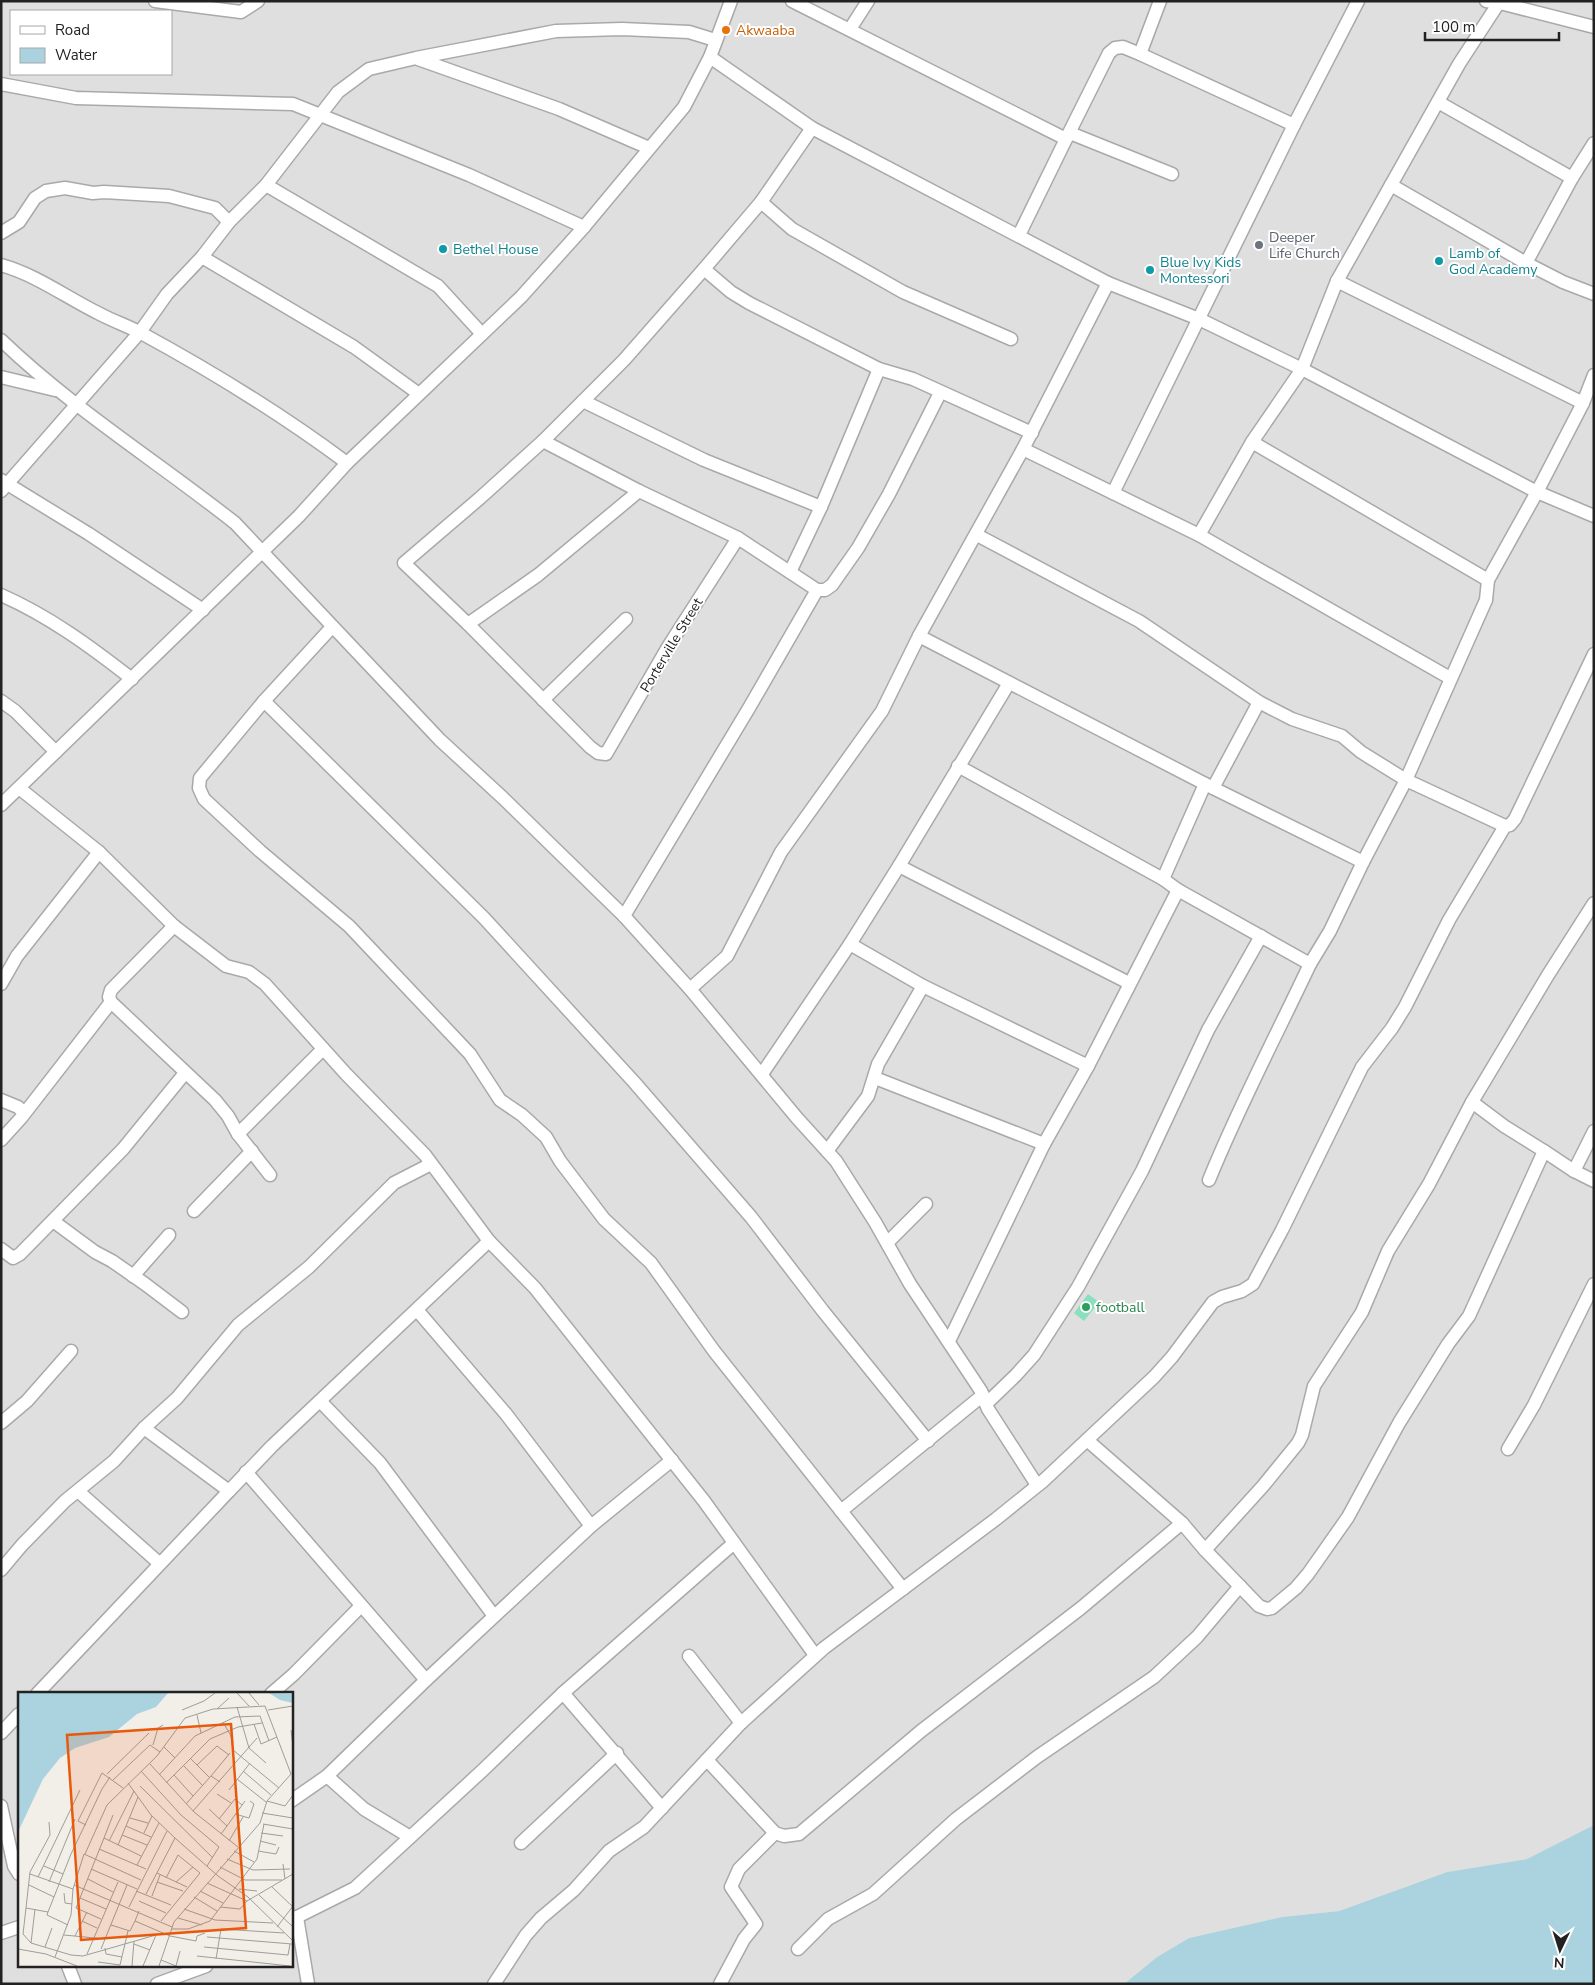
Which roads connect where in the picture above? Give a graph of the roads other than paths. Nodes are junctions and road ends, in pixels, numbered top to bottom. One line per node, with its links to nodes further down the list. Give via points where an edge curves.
1 (155, 1): 2 (street, via 242,12)
2 (258, 1)
3 (731, 1): 12 (street)
4 (792, 1): 11 (street)
5 (868, 1): 11 (street)
6 (1160, 1): 13 (street)
7 (1358, 1): 19 (street)
8 (1486, 1): 9 (street)
9 (1500, 2): 10 (street); 17 (street, via 1473,40)
10 (1594, 27)
11 (850, 29): 21 (street)
12 (715, 40): 14 (street); 15 (street, via 689,32 556,31)
13 (1140, 54): 19 (street); 21 (street, via 1123,47 1110,53)
14 (710, 57): 20 (street); 23 (street, via 684,107)
15 (416, 58): 18 (street, via 369,69 338,92); 23 (street, via 559,109)
16 (1, 84): 18 (street, via 76,98 293,104)
17 (1438, 102): 25 (street); 27 (street)
18 (321, 115): 26 (street); 30 (street, via 469,175)
19 (1294, 125): 40 (street)
20 (812, 128): 28 (street); 32 (street)
21 (1068, 136): 24 (street); 32 (street)
22 (1594, 143): 25 (street)
23 (649, 148): 30 (street)
24 (1172, 174)
25 (1572, 178): 34 (street)
26 (266, 185): 29 (street); 42 (street, via 438,286)
27 (1391, 185): 34 (street); 37 (street)
28 (760, 202): 36 (street); 43 (street, via 792,229 903,292)
29 (229, 222): 31 (street, via 216,208 169,196 93,193 65,188 46,191 35,198 19,222); 33 (street)
30 (584, 227): 42 (street, via 521,297)
31 (1, 233)
32 (1019, 235): 38 (street)
33 (202, 257): 41 (street, via 167,294); 51 (street, via 354,347)
34 (1526, 263): 39 (street)
35 (1, 265): 41 (street, via 47,284 99,314)
36 (704, 270): 45 (street, via 749,303); 52 (street)
37 (1337, 281): 46 (street); 53 (street)
38 (1108, 283): 40 (street); 55 (street)
39 (1594, 294)
40 (1199, 318): 46 (street); 63 (street)
41 (140, 332): 54 (street); 59 (street, via 240,389)
42 (482, 334): 51 (street)
43 (1011, 339)
44 (1, 340): 49 (street)
45 (879, 368): 50 (street); 64 (street)
46 (1302, 368): 57 (street); 62 (street)
47 (1594, 375): 53 (street)
48 (1, 377): 49 (street)
49 (58, 391): 54 (street)
50 (940, 393): 55 (street); 72 (street, via 858,548 832,585)
51 (420, 394): 59 (street)
52 (583, 401): 56 (street); 64 (street, via 704,460)
53 (1582, 403): 62 (street)
54 (76, 404): 60 (street); 69 (street, via 228,518)
55 (1032, 432): 58 (street)
56 (542, 441): 61 (street); 76 (street, via 404,563)
57 (1252, 442): 67 (street); 71 (street)
58 (1023, 449): 63 (street); 66 (street)
59 (347, 463): 69 (street)
60 (3, 485): 74 (street, via 89,534)
61 (639, 491): 68 (street); 76 (street, via 538,575)
62 (1537, 492): 65 (street); 71 (street)
63 (1113, 493): 67 (street)
64 (821, 507): 70 (street)
65 (1594, 516)
66 (977, 535): 78 (street); 86 (street, via 1139,621)
67 (1199, 535): 80 (street)
68 (738, 538): 70 (street); 84 (street, Porterville Street, via 668,647 606,754 590,747)
69 (262, 552): 74 (street); 77 (street)
70 (790, 572): 72 (street)
71 (1488, 580): 80 (street, via 1486,600)
72 (817, 590): 100 (street)
73 (1, 595): 81 (street, via 26,606 89,645)
74 (203, 610): 81 (street)
75 (626, 619): 84 (street)
76 (468, 624): 84 (street)
77 (332, 627): 83 (street); 100 (street, via 440,740)
78 (919, 636): 82 (street); 108 (street, via 882,711 781,852 728,956)
79 (1594, 654): 93 (street, via 1515,819)
80 (1450, 678): 89 (street)
81 (132, 679): 87 (street)
82 (1008, 683): 88 (street); 90 (street)
83 (264, 700): 148 (street, via 484,918 634,1082 751,1217); 155 (street, via 200,778 199,788 204,799 349,926 470,1054 500,1100 546,1137 604,1219 651,1263 714,1351)
84 (543, 700)
85 (1, 701): 87 (street)
86 (1259, 702): 89 (street, via 1292,719 1342,736); 90 (street)
87 (56, 752): 91 (street)
88 (958, 766): 96 (street); 97 (street)
89 (1406, 780): 93 (street); 95 (street)
90 (1209, 786): 95 (street); 97 (street)
91 (19, 788): 92 (street); 94 (street)
92 (1, 805)
93 (1505, 826): 147 (street, via 1449,920 1405,1007 1362,1066 1253,1284 1213,1302 1160,1370)
94 (98, 852): 101 (street); 106 (street, via 16,956)
95 (1363, 862): 104 (street, via 1330,931)
96 (899, 866): 103 (street); 105 (street)
97 (1163, 879): 98 (street)
98 (1178, 890): 102 (street); 105 (street)
99 (1594, 903): 116 (street)
100 (624, 916): 108 (street)
101 (174, 926): 109 (street, via 111,990); 110 (street, via 226,966 249,972 265,984)
102 (1261, 936): 104 (street); 143 (street, via 1208,1030 1142,1171 1078,1287 1034,1355 1016,1375)
103 (850, 944): 107 (street); 113 (street)
104 (1310, 964): 128 (street, via 1241,1104)
105 (1129, 983): 111 (street)
106 (1, 984)
107 (922, 986): 111 (street); 114 (street, via 878,1064)
108 (690, 989): 113 (street)
109 (110, 1002): 112 (street); 117 (street)
110 (323, 1049): 119 (street); 125 (street)
111 (1088, 1066): 121 (street)
112 (185, 1073): 119 (street, via 215,1100); 132 (street, via 123,1149)
113 (762, 1074): 123 (street)
114 (875, 1078): 121 (street); 123 (street, via 864,1103)
115 (1, 1100): 117 (street)
116 (1472, 1102): 122 (street); 159 (street, via 1388,1251 1362,1312 1314,1386 1298,1443)
117 (23, 1112): 120 (street)
118 (1594, 1131): 126 (street)
119 (238, 1134): 124 (street)
120 (1, 1140)
121 (1044, 1144): 141 (street)
122 (1544, 1150): 126 (street); 162 (street, via 1469,1316 1399,1424 1333,1540 1296,1588 1272,1608 1259,1606)
123 (827, 1151): 135 (street, via 845,1174)
124 (252, 1152): 127 (street); 131 (street)
125 (431, 1164): 134 (street); 146 (street, via 394,1183 309,1267 238,1325 177,1398)
126 (1574, 1171): 129 (street)
127 (270, 1175)
128 (1209, 1180)
129 (1594, 1181)
130 (926, 1204): 135 (street)
131 (194, 1211)
132 (53, 1221): 136 (street, via 13,1258); 137 (street)
133 (169, 1235): 137 (street)
134 (489, 1241): 139 (street); 150 (street, via 535,1288)
135 (887, 1243): 141 (street)
136 (1, 1249)
137 (133, 1276): 140 (street)
138 (1594, 1284): 149 (street, via 1534,1405)
139 (417, 1310): 144 (street); 157 (street, via 506,1414)
140 (182, 1312)
141 (949, 1341): 143 (street)
142 (71, 1351): 145 (street, via 27,1401)
143 (985, 1400): 148 (street); 152 (street)
144 (320, 1401): 151 (street); 165 (street, via 380,1463)
145 (1, 1423)
146 (144, 1428): 153 (street); 154 (street, via 114,1461)
147 (1087, 1440): 152 (street); 156 (street)
148 (928, 1441): 155 (street)
149 (1508, 1449)
150 (672, 1460): 157 (street); 158 (street)
151 (246, 1472): 153 (street); 164 (street)
152 (1037, 1485): 163 (street, via 996,1520)
153 (229, 1491): 160 (street)
154 (78, 1492): 160 (street); 161 (street, via 22,1545)
155 (841, 1511): 163 (street)
156 (1182, 1523): 159 (street); 181 (street, via 1081,1608 921,1731 804,1831 791,1836)
157 (591, 1526): 165 (street)
158 (734, 1543): 166 (street); 171 (street)
159 (1205, 1550): 162 (street)
160 (159, 1563): 169 (street)
161 (1, 1570)
162 (1240, 1586): 188 (street, via 1197,1637 1154,1677 1022,1768 956,1819 873,1894 828,1919)
163 (903, 1589): 166 (street)
164 (361, 1606): 168 (street); 170 (street)
165 (494, 1616): 168 (street)
166 (815, 1655): 173 (street)
167 (689, 1656): 173 (street)
168 (426, 1680): 177 (street)
169 (44, 1692)
170 (273, 1692)
171 (562, 1693): 175 (street); 182 (street)
172 (18, 1715): 174 (street)
173 (741, 1723): 176 (street)
174 (1, 1733)
175 (616, 1754): 180 (street); 183 (street)
176 (707, 1760): 180 (street); 181 (street)
177 (327, 1776): 178 (street); 182 (street, via 364,1809)
178 (292, 1800)
179 (1, 1806): 184 (street)
180 (662, 1808): 194 (street, via 637,1833 609,1851 574,1890 541,1918)
181 (775, 1833): 195 (street, via 739,1869 731,1887 756,1924 744,1939)
182 (410, 1837): 185 (street, via 355,1888)
183 (522, 1843)
184 (18, 1872)
185 (294, 1918): 193 (street)
186 (18, 1927): 187 (street)
187 (1, 1933)
188 (798, 1949)
189 (69, 1968): 191 (street)
190 (201, 1968): 192 (street)
191 (75, 1984)
192 (157, 1984)
193 (308, 1984)
194 (494, 1984)
195 (720, 1984)

